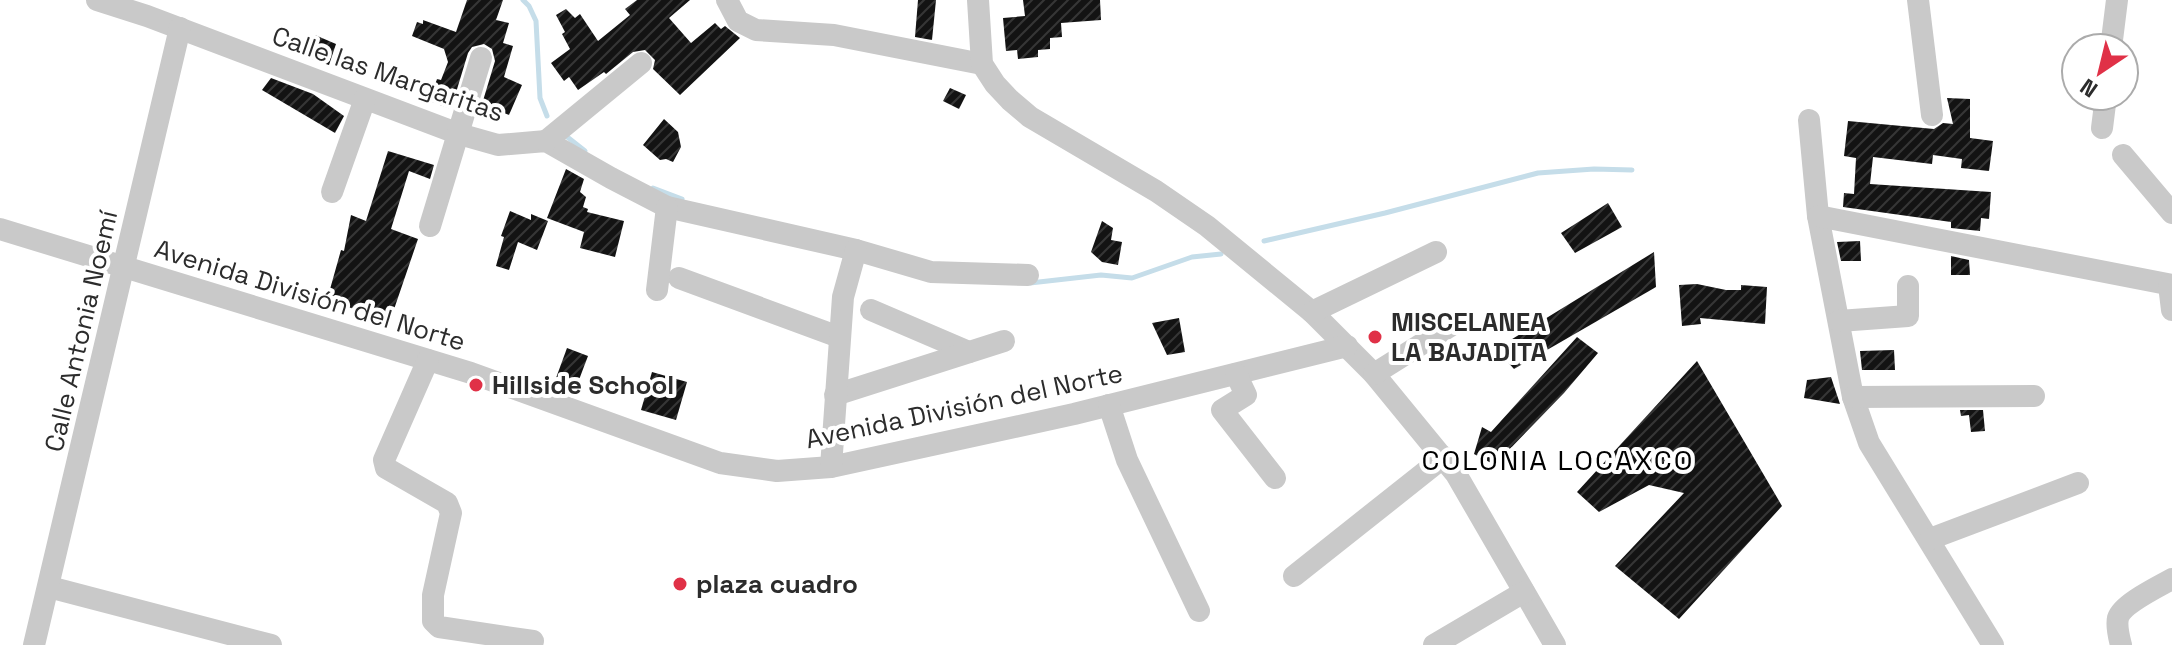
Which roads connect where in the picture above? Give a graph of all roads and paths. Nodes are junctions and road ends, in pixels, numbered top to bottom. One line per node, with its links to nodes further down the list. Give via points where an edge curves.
1 (97, 0): 6 (street, Calle las Margaritas)
2 (727, 0): 10 (street, via 738,21 756,30 834,35)
3 (978, 0): 10 (street)
4 (1918, 0): 13 (street)
5 (2117, 0): 7 (street)
6 (180, 28): 11 (street, Calle las Margaritas); 27 (street, Calle Antonia Noemí)
7 (2113, 32)
8 (481, 58): 16 (street)
9 (641, 63): 17 (street)
10 (982, 64): 35 (street, via 1030,117 1207,226)
11 (365, 99): 16 (street, Calle las Margaritas); 19 (street)
12 (2104, 112): 15 (street)
13 (1932, 115)
14 (1809, 120): 22 (street)
15 (2102, 128)
16 (459, 134): 17 (street, Calle las Margaritas, via 498,145); 23 (street)
17 (546, 141): 20 (street)
18 (2123, 155): 21 (street)
19 (332, 192)
20 (667, 207): 25 (street); 32 (street)
21 (2172, 213)
22 (1818, 216): 30 (street); 36 (street)
23 (430, 226)
24 (0, 229): 27 (street, Avenida División del Norte)
25 (856, 250): 28 (street, via 931,272); 38 (street)
26 (1436, 252): 35 (street)
27 (124, 268): 42 (street, Avenida División del Norte); 56 (street, Calle Antonia Noemí)
28 (1028, 275)
29 (679, 278): 38 (street)
30 (2171, 285): 34 (street)
31 (1908, 286): 36 (street, via 1908,316)
32 (657, 290)
33 (871, 310): 41 (street)
34 (2172, 310)
35 (1312, 312): 40 (street)
36 (1839, 321): 47 (street)
37 (1452, 325): 44 (street)
38 (839, 337): 45 (street)
39 (1004, 341): 41 (street)
40 (1347, 346): 43 (street, Avenida División del Norte); 44 (street)
41 (969, 352): 45 (street)
42 (428, 360): 50 (street, Avenida División del Norte, via 720,463 777,471); 60 (street, via 384,460 386,468 447,503 451,513 433,595 433,621 439,627)
43 (1236, 374): 48 (street, Avenida División del Norte); 51 (street, via 1246,395 1222,410)
44 (1374, 374): 49 (street)
45 (835, 395): 50 (street)
46 (2034, 396): 47 (street)
47 (1853, 397): 53 (street, via 1869,443)
48 (1109, 405): 50 (street, Avenida División del Norte); 58 (street, via 1127,460)
49 (1438, 461): 54 (street); 57 (street)
50 (831, 467)
51 (1275, 478)
52 (2078, 483): 53 (street)
53 (1930, 539): 65 (street)
54 (1294, 576)
55 (2172, 579): 66 (street, via 2118,615)
56 (49, 587): 59 (street); 61 (street, Calle Antonia Noemí)
57 (1524, 592): 63 (street); 64 (street)
58 (1199, 611)
59 (204, 636): 62 (street)
60 (533, 641)
61 (34, 645)
62 (271, 645)
63 (1434, 645)
64 (1555, 645)
65 (1993, 645)
66 (2121, 645)

